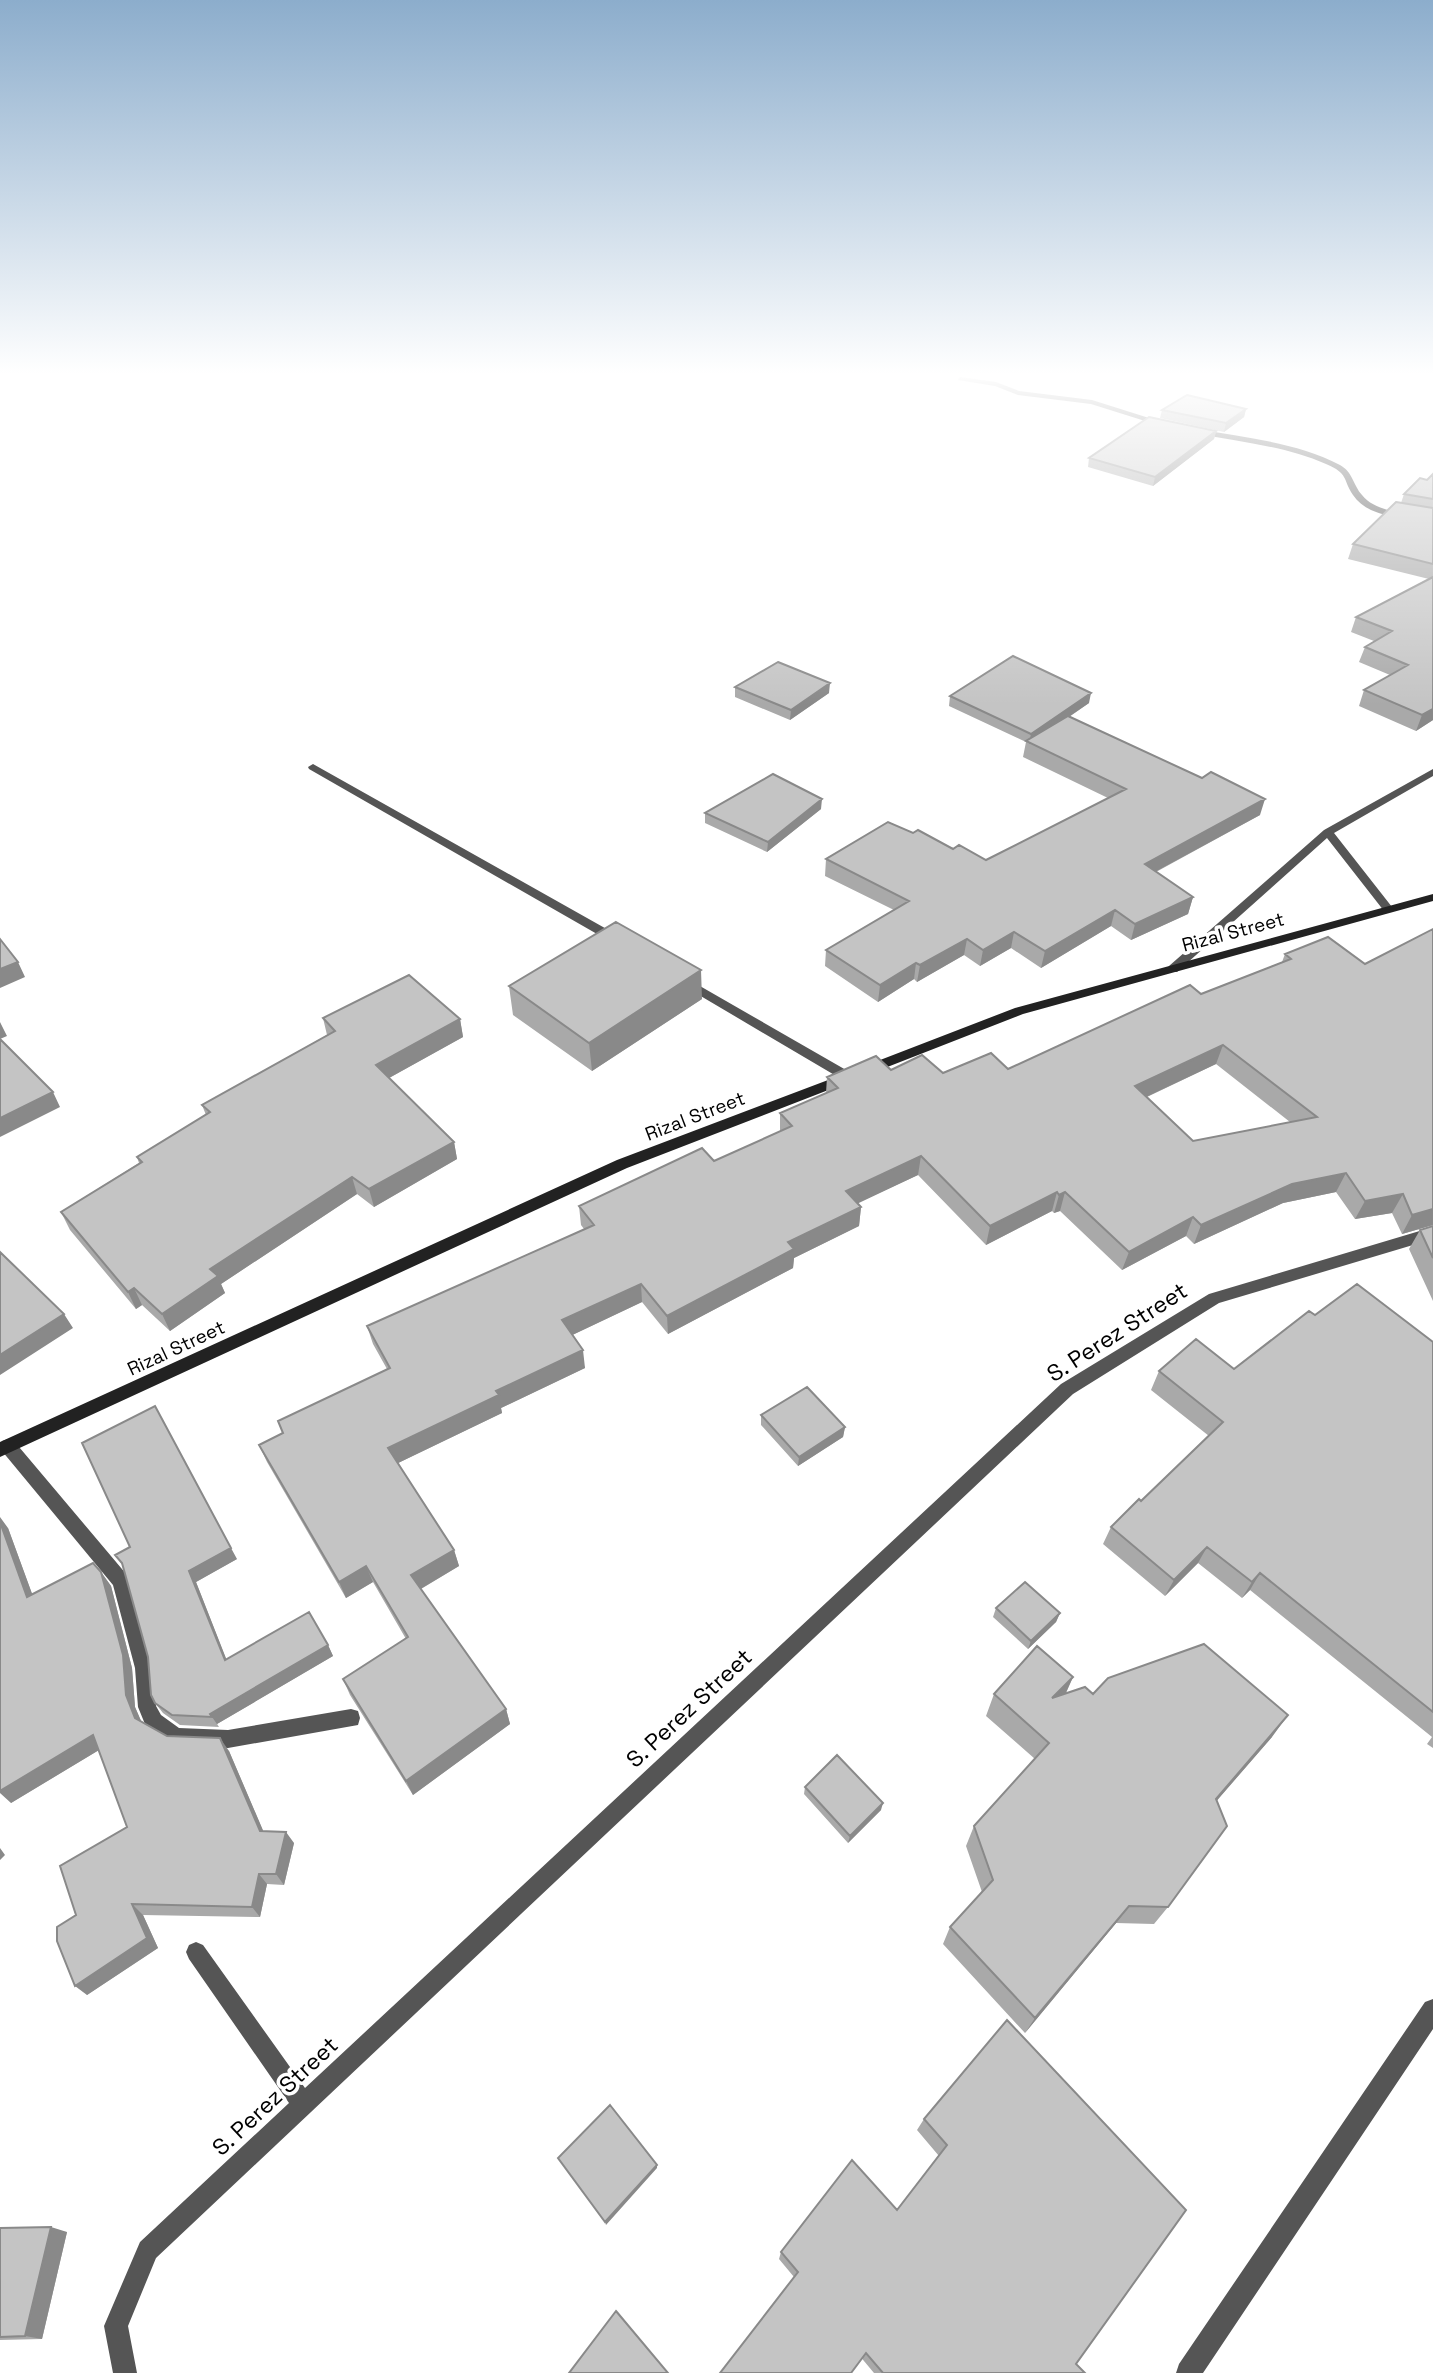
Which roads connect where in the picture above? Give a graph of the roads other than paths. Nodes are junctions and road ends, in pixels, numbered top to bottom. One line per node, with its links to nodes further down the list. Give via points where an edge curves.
1 (1352, 484): 2 (street, via 1357,496 1370,505)
2 (1433, 519)
3 (313, 767): 8 (street)
4 (1433, 772): 5 (street)
5 (1328, 832): 7 (street); 9 (street)
6 (1433, 897): 7 (street, Rizal Street)
7 (1388, 909): 9 (street, Rizal Street)
8 (632, 949)
9 (1173, 969): 11 (street, Rizal Street, via 1020,1011)
10 (680, 978): 11 (street)
11 (848, 1077): 13 (street, Rizal Street, via 622,1164)
12 (1433, 1233): 17 (street, S. Perez Street, via 1214,1298 1067,1389)
13 (4, 1448): 14 (street, via 121,1581 144,1668 147,1707 154,1721 176,1737 228,1739)
14 (351, 1718)
15 (196, 1952): 17 (street)
16 (1433, 2010): 19 (street)
17 (303, 2103): 18 (street, S. Perez Street, via 148,2250 116,2326)
18 (125, 2373)
19 (1188, 2373)

